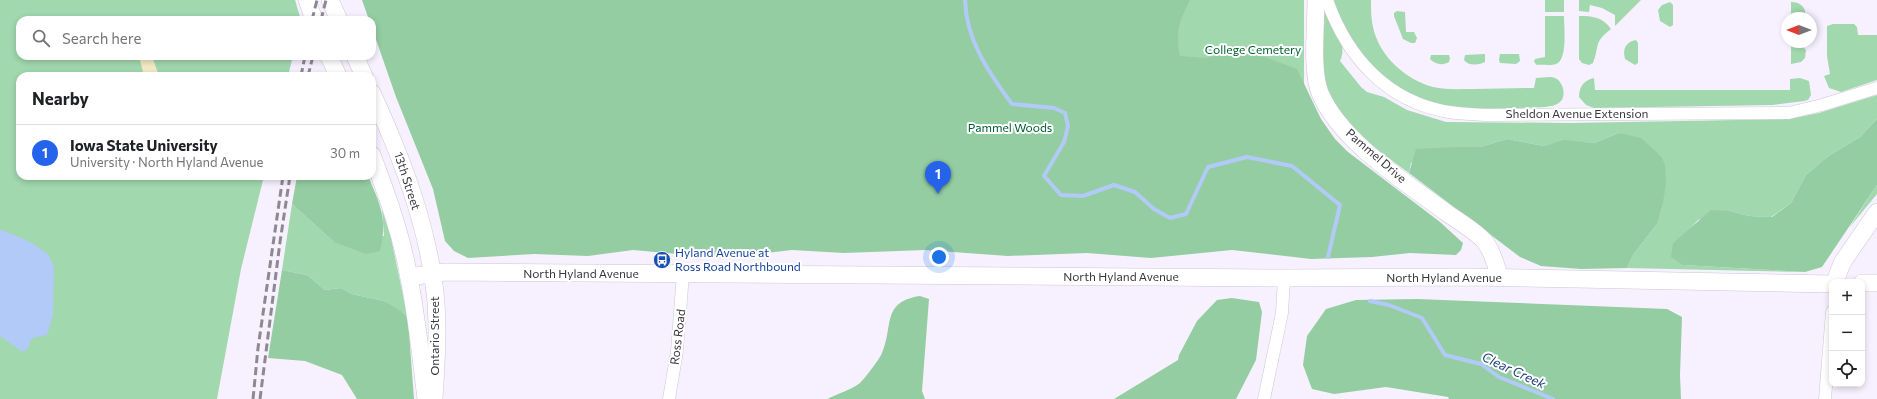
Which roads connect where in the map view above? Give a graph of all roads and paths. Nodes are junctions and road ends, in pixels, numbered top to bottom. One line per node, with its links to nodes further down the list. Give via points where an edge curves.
1 (307, 0): 5 (main road)
2 (330, 0): 6 (main road)
3 (1316, 0): 19 (main road, Pammel Drive, via 1317,77 1320,92 1330,111 1354,140 1368,152 1484,241 1494,259)
4 (1327, 0): 11 (street, Sheldon Avenue Extension, via 1335,22 1353,52 1376,78 1407,98 1435,109 1463,114 1789,113)
5 (313, 16)
6 (337, 16)
7 (331, 60): 9 (main road)
8 (357, 60): 10 (main road)
9 (336, 72)
10 (362, 72)
11 (1877, 88)
12 (376, 102): 15 (main road, 13th Street, via 399,155 414,200)
13 (376, 165): 17 (main road, 13th Street, via 386,191)
14 (1877, 212): 20 (main road, via 1842,263)
15 (432, 273): 16 (main road, North Hyland Avenue); 17 (main road, North Hyland Avenue); 26 (main road, Ontario Street, via 437,338)
16 (683, 274): 18 (main road, North Hyland Avenue); 27 (street, Ross Road, via 678,344)
17 (409, 276): 25 (main road, Ontario Street)
18 (1284, 278): 19 (main road, North Hyland Avenue); 28 (street, via 1282,313)
19 (1500, 278): 23 (main road, North Hyland Avenue)
20 (1836, 279)
21 (1865, 283): 22 (main road)
22 (1877, 283)
23 (1829, 284)
24 (1832, 315): 29 (street)
25 (426, 399)
26 (434, 399)
27 (668, 399)
28 (1264, 399)
29 (1825, 399)

